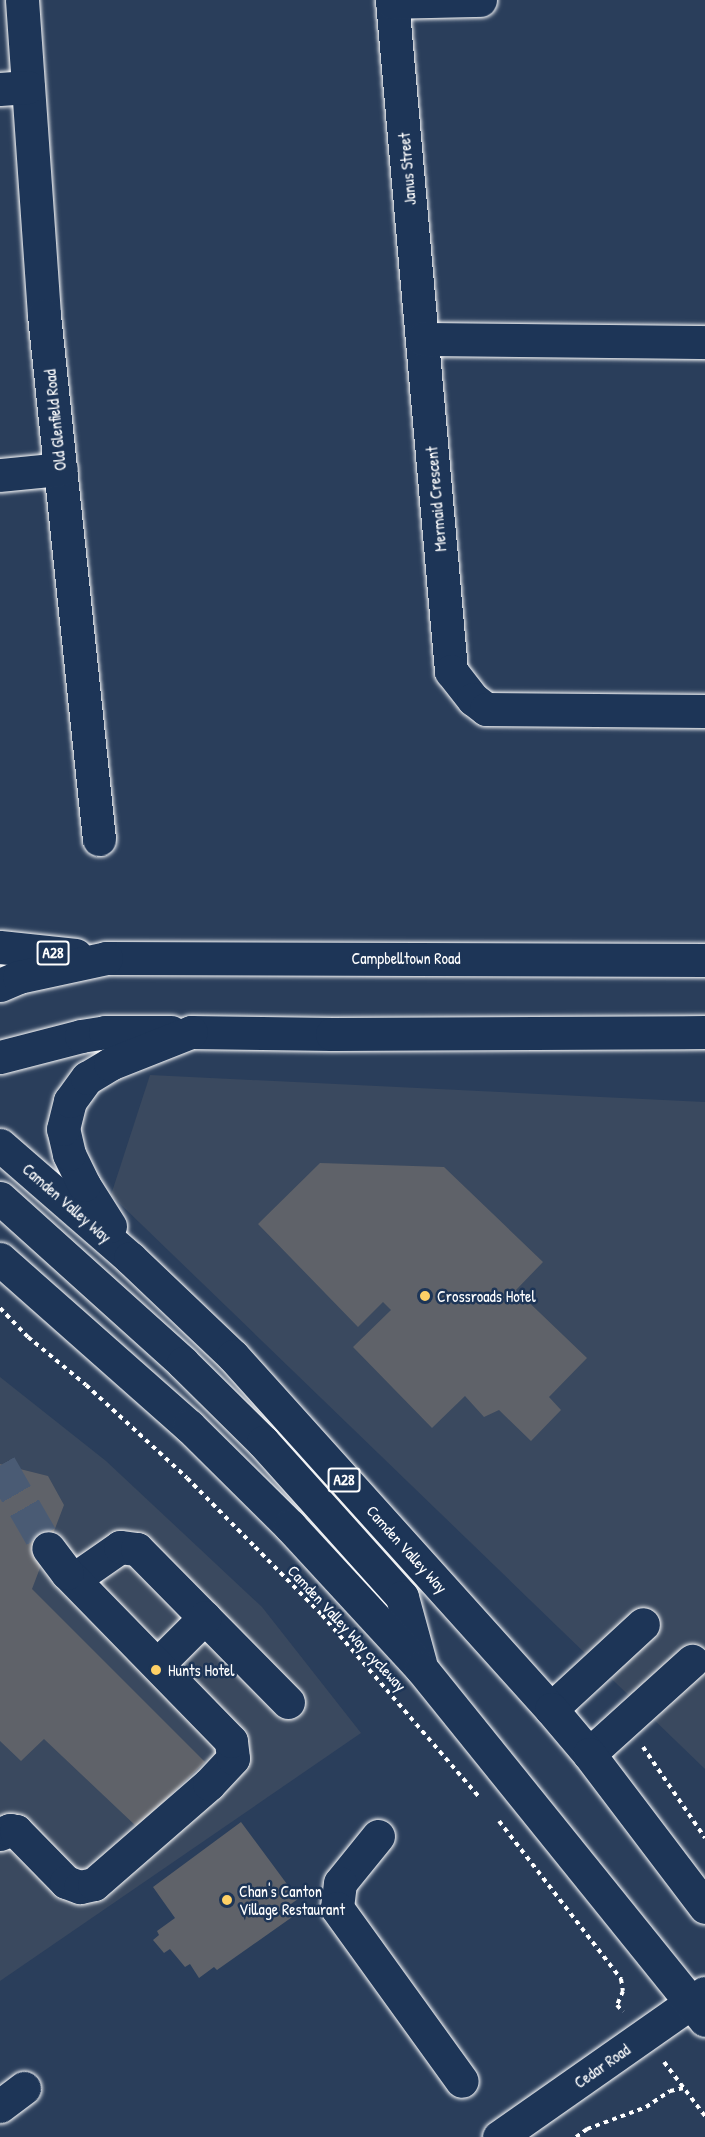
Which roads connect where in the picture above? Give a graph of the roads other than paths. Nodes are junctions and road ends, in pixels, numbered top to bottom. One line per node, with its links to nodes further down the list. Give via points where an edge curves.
1 (22, 0): 4 (main road, Old Glenfield Road)
2 (480, 0): 3 (main road)
3 (392, 1): 5 (main road, Janus Street)
4 (14, 88): 7 (main road, Old Glenfield Road)
5 (422, 339): 6 (main road); 9 (main road, Mermaid Crescent, via 451,671 486,709)
6 (705, 342)
7 (61, 469): 8 (main road); 10 (main road, Old Glenfield Road)
8 (0, 475)
9 (705, 711)
10 (99, 839)
11 (0, 947): 13 (main road, A28)
12 (705, 950): 14 (main road)
13 (106, 958): 14 (main road, Campbelltown Road); 16 (main road, via 19,977)
14 (621, 958): 15 (main road, Campbelltown Road)
15 (705, 960)
16 (0, 985)
17 (191, 1032): 18 (main road); 19 (main road, via 105,1032); 22 (main road, via 110,1064 87,1078 70,1101 63,1129 69,1154)
18 (705, 1032)
19 (0, 1057)
20 (0, 1145): 22 (main road, Camden Valley Way / A28)
21 (0, 1198): 30 (main road, via 183,1363 263,1442 402,1597)
22 (130, 1258): 32 (main road, Camden Valley Way / A28, via 233,1356)
23 (0, 1259): 30 (main road, via 189,1426 290,1526)
24 (48, 1548): 25 (main road)
25 (74, 1579): 26 (main road, via 120,1547 128,1546 137,1549); 29 (main road)
26 (205, 1617): 29 (main road); 31 (main road)
27 (643, 1624): 32 (main road)
28 (692, 1661): 33 (main road)
29 (158, 1664): 34 (main road, via 231,1741 232,1758 224,1769 94,1884 80,1887 66,1882 16,1831)
30 (421, 1668): 37 (main road)
31 (288, 1702)
32 (551, 1709): 33 (main road, Camden Valley Way / A28)
33 (589, 1754): 36 (main road, Camden Valley Way / A28)
34 (0, 1834)
35 (378, 1836): 38 (main road, via 340,1883 337,1908)
36 (705, 1907)
37 (701, 2005): 39 (main road, Cedar Road)
38 (462, 2081)
39 (499, 2137)

